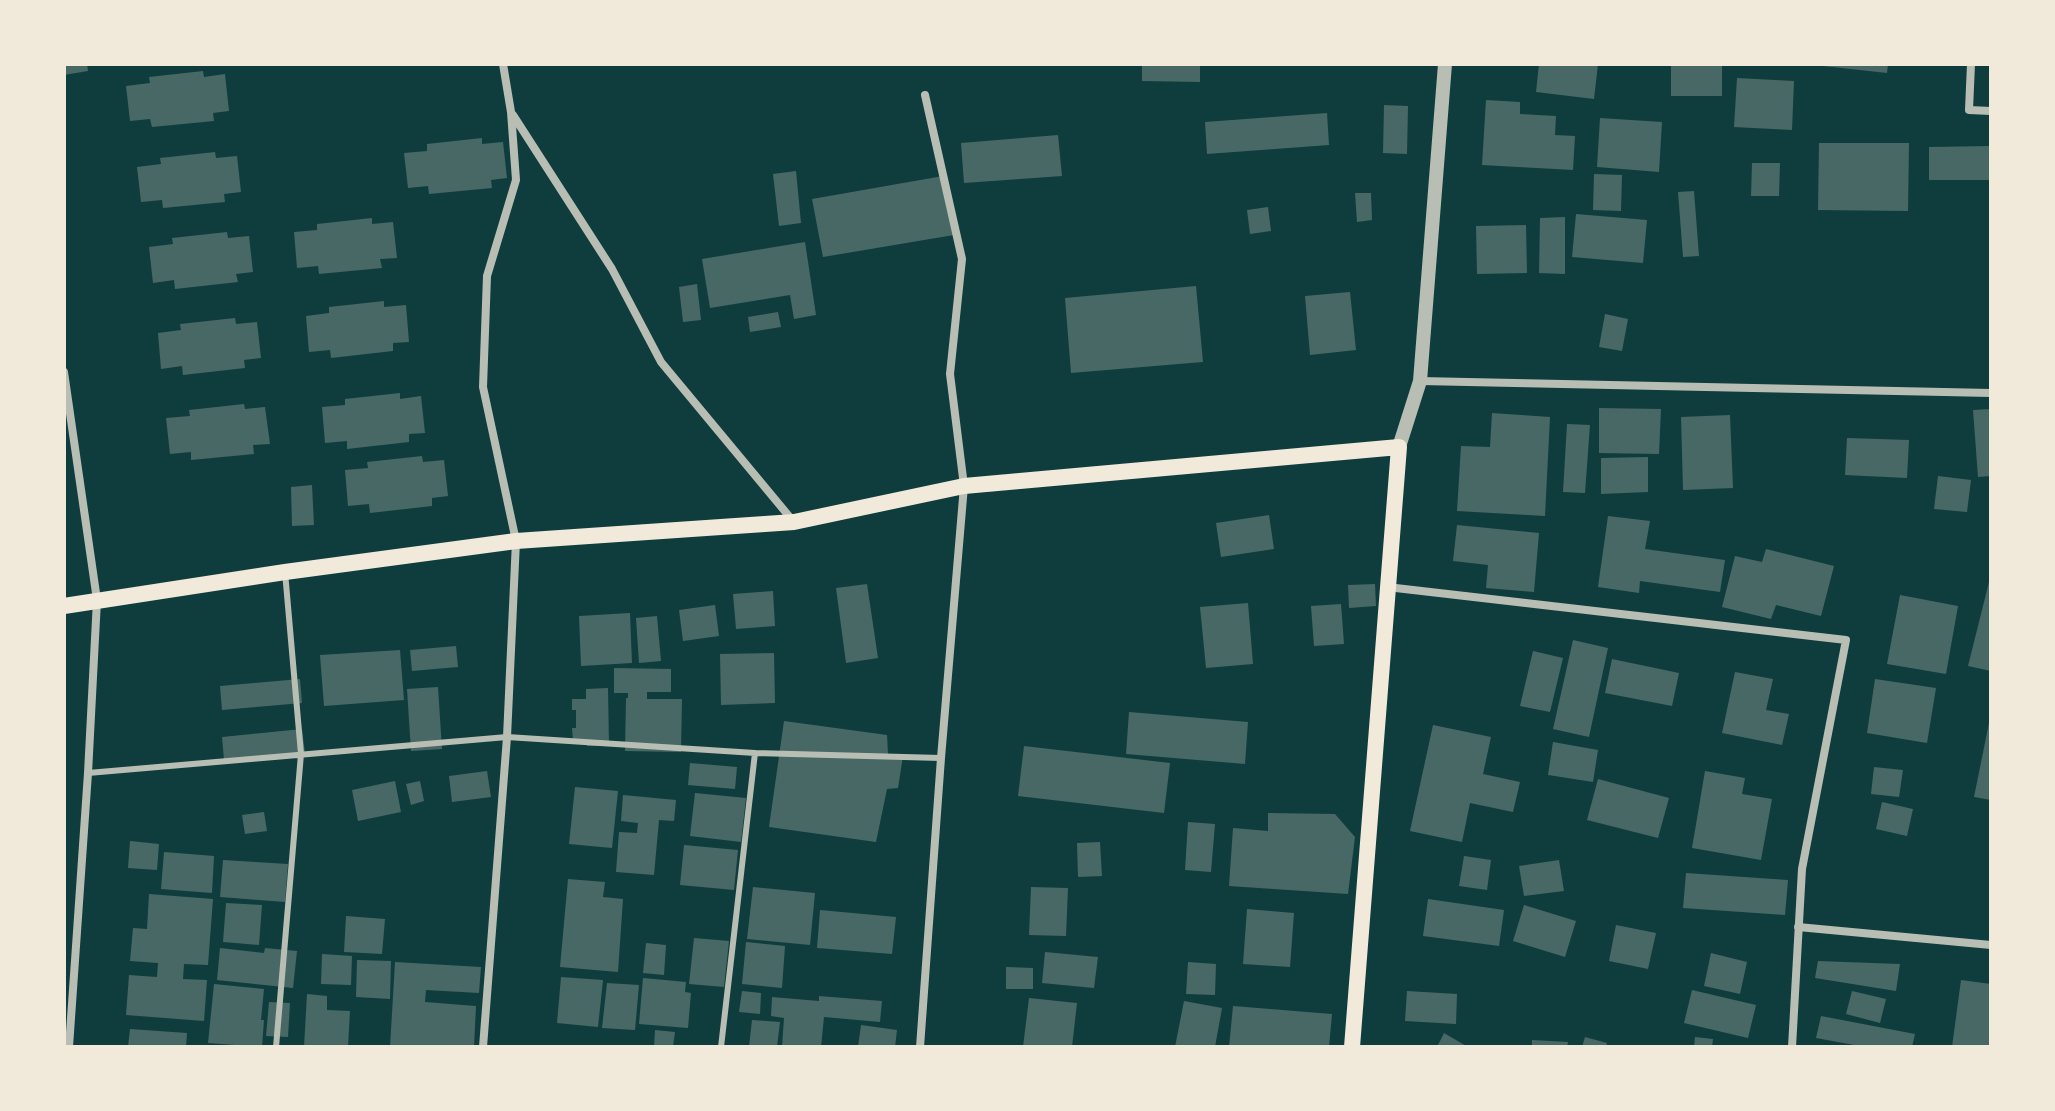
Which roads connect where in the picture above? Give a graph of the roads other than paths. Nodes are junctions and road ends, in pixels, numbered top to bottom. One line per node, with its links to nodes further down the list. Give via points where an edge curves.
1 (503, 64): 6 (street)
2 (1445, 64): 8 (street)
3 (1971, 64): 5 (street, via 1969,110)
4 (925, 95): 11 (street, via 962,259 950,374)
5 (1991, 111)
6 (511, 112): 12 (street, via 612,269 661,362); 13 (street, via 516,180 487,276 483,387)
7 (64, 372): 16 (street)
8 (1420, 381): 9 (street); 10 (street)
9 (1991, 393)
10 (1399, 447): 11 (main road); 15 (main road)
11 (964, 486): 12 (main road); 21 (street)
12 (794, 522): 13 (main road)
13 (516, 541): 14 (main road); 18 (street)
14 (285, 572): 16 (main road); 20 (lane)
15 (1387, 587): 23 (street, via 1846,640 1802,869); 30 (main road)
16 (97, 600): 17 (main road); 22 (street)
17 (64, 606)
18 (507, 737): 19 (lane); 20 (lane); 27 (street)
19 (755, 753): 21 (lane); 28 (lane)
20 (301, 754): 22 (lane); 26 (lane)
21 (941, 758): 29 (street)
22 (88, 773): 25 (street)
23 (1798, 927): 24 (street); 31 (street)
24 (1991, 945)
25 (69, 1047)
26 (276, 1047)
27 (483, 1047)
28 (721, 1047)
29 (920, 1047)
30 (1352, 1047)
31 (1792, 1047)

